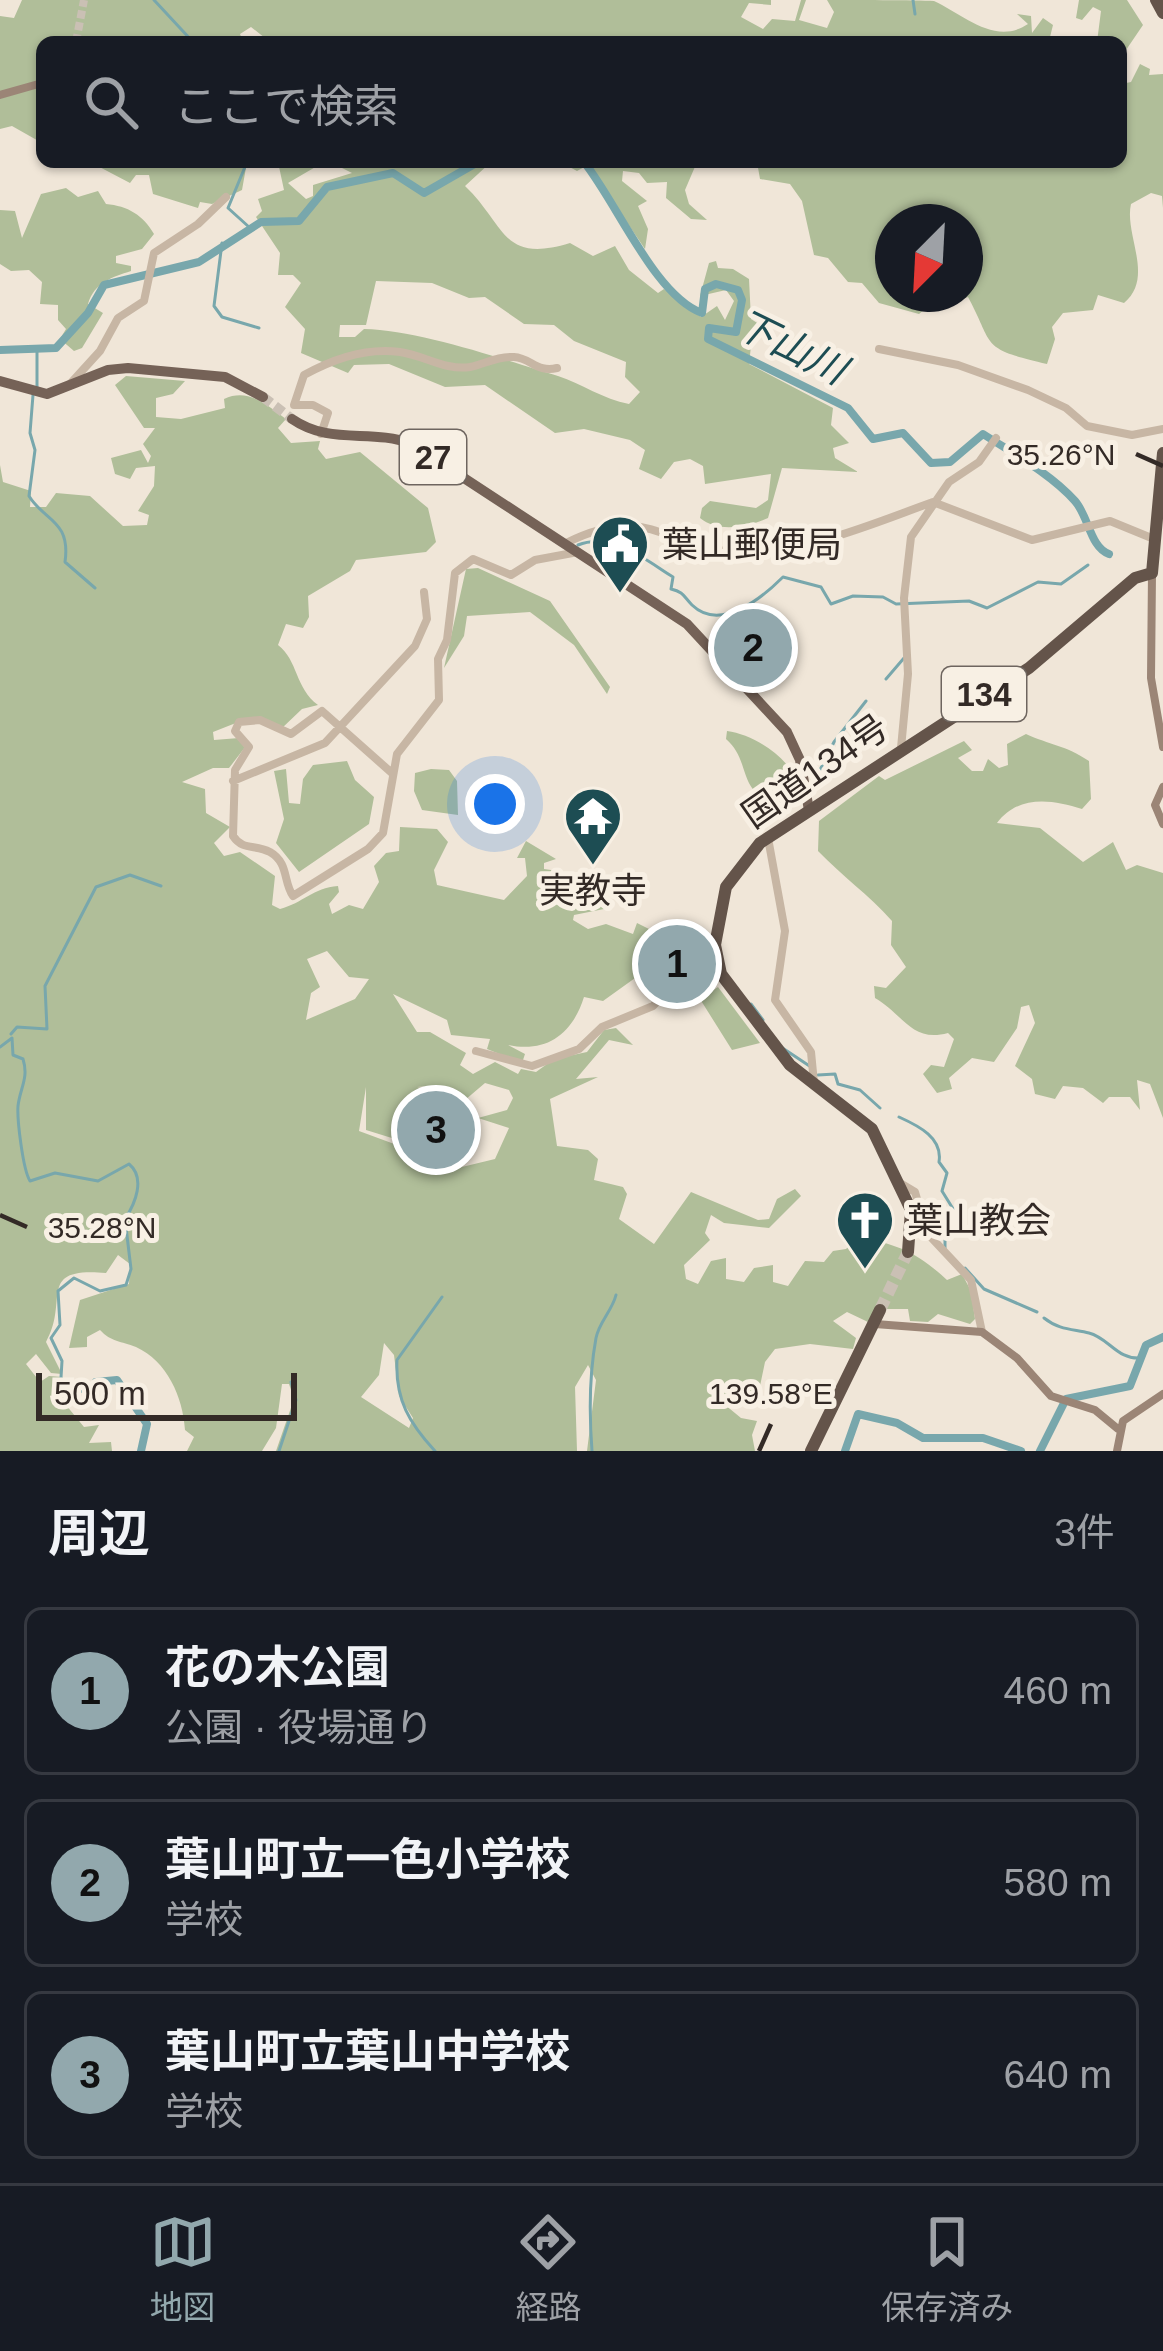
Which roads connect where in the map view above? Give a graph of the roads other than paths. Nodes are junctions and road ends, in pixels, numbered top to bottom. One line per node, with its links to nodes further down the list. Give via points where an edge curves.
1 (1156, 0): 2 (highway)
2 (1163, 13)
3 (36, 85): 4 (main road)
4 (0, 94)
5 (226, 197): 9 (street, via 163,243 142,304 118,318)
6 (879, 349): 12 (street, via 958,364 1028,390 1088,425 1132,435)
7 (557, 368): 13 (street, via 538,369 517,357 442,365 396,351 333,358 304,375 294,405 328,413)
8 (0, 381): 9 (main road, via 37,394)
9 (67, 390): 10 (main road, via 128,368 225,377)
10 (263, 397)
11 (292, 419): 13 (main road, 27)
12 (1163, 429)
13 (321, 435): 17 (main road, 27, via 412,444)
14 (994, 439): 16 (street)
15 (1163, 452): 18 (highway)
16 (933, 502): 17 (street, via 854,532 753,552 701,549 628,522); 18 (street, via 1032,540 1113,521); 24 (street, via 913,532 904,601)
17 (566, 543): 19 (main road, 27)
18 (1154, 545): 20 (highway)
19 (579, 551): 25 (street, via 511,575 473,559 460,565 438,659 439,700 397,754); 28 (main road, 27, via 680,619 776,717 800,760)
20 (1152, 573): 23 (main road, via 1150,664); 24 (highway, 国道134号 / 134, via 1135,578 1029,668)
21 (424, 592): 22 (street, via 428,620 415,646)
22 (340, 725): 25 (street); 26 (street, via 314,752); 26 (street, via 322,711 291,734 255,718 239,722 235,730 249,747)
23 (1163, 746)
24 (901, 748): 28 (highway, 国道134号 / 134)
25 (393, 775): 26 (street, via 379,839 296,896 273,855 236,841)
26 (233, 781)
27 (1163, 787): 29 (main road, via 1155,805)
28 (809, 810): 30 (highway, 国道134号 / 134)
29 (1163, 824)
30 (768, 838): 31 (highway, 国道134号 / 134, via 726,887); 33 (street, via 785,931 775,1000 811,1052)
31 (717, 962): 32 (street, via 579,1049 532,1066); 33 (highway, via 775,1048)
32 (476, 1051)
33 (813, 1084): 34 (highway, via 862,1117)
34 (899, 1182): 35 (highway, via 913,1218); 38 (street, via 915,1192 926,1233 971,1280)
35 (908, 1252)
36 (880, 1310): 37 (highway)
37 (873, 1324): 38 (main road); 41 (highway)
38 (982, 1332): 40 (main road, via 1063,1403 1095,1410)
39 (1163, 1394): 40 (main road)
40 (1118, 1429): 42 (main road)
41 (812, 1451)
42 (1117, 1451)

